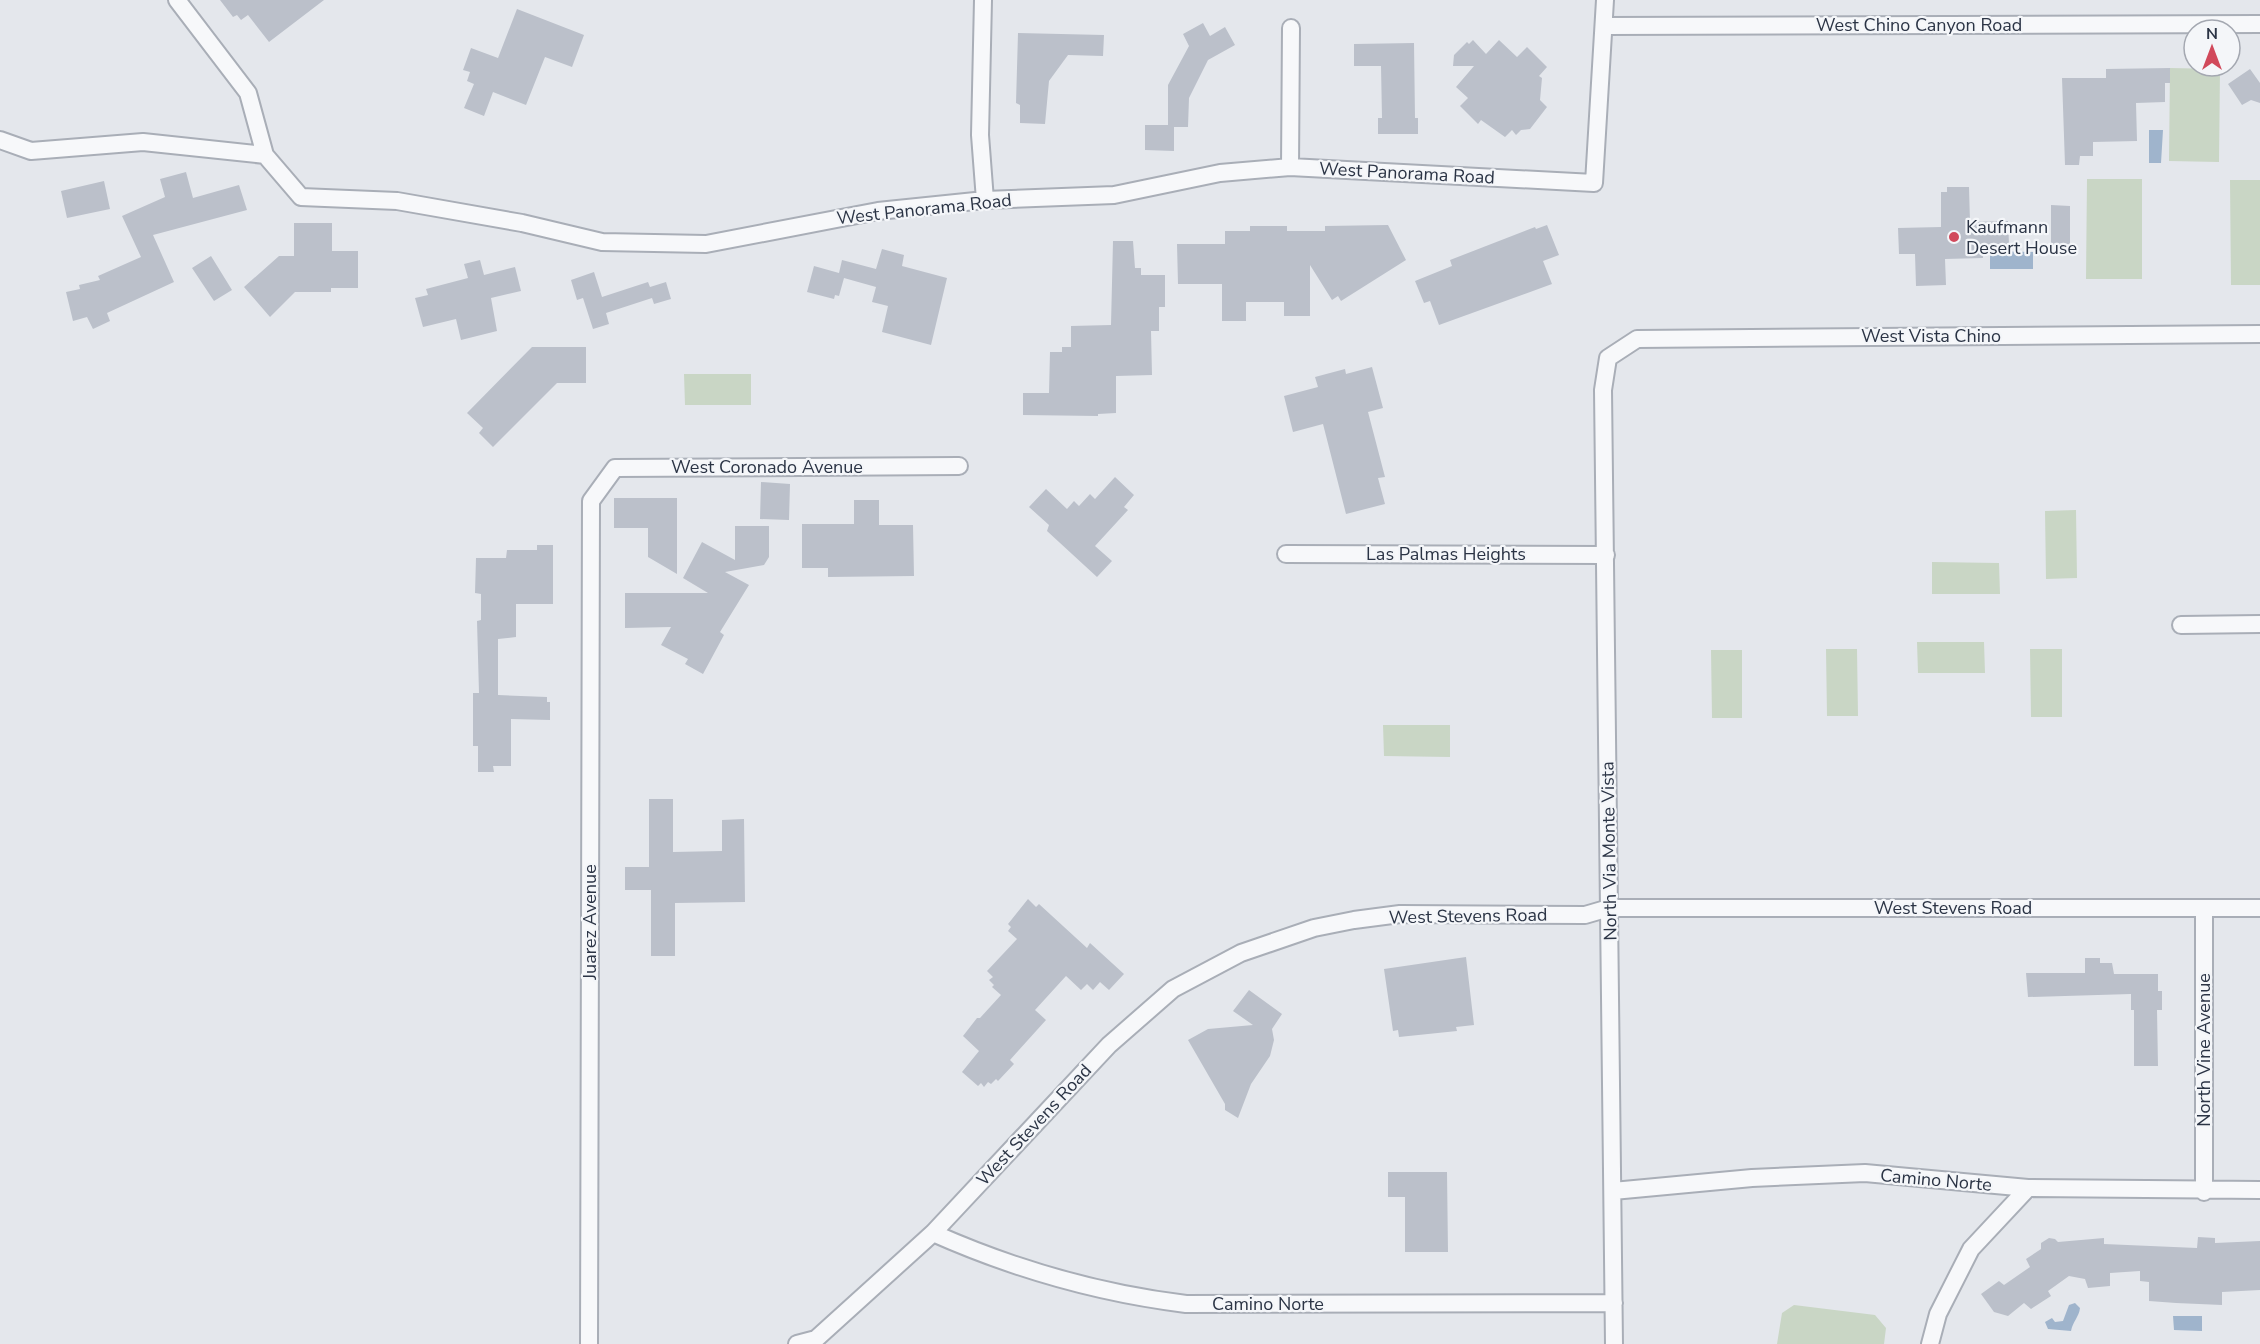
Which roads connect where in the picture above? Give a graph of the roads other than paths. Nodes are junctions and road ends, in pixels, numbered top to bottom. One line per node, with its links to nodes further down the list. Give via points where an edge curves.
1 (177, 0): 8 (street, West Panorama Road, via 248,93)
2 (983, 0): 10 (street, via 980,135)
3 (1605, 0): 5 (street)
4 (2260, 24): 5 (street, West Chino Canyon Road)
5 (1604, 26): 9 (street, West Panorama Road, via 1594,183)
6 (1291, 28): 9 (street)
7 (0, 140): 8 (street, via 31,151 143,142)
8 (265, 155): 10 (street, West Panorama Road, via 302,197 397,201 602,242 706,243 878,211)
9 (1290, 167): 10 (street, West Panorama Road, via 1220,173 1114,195)
10 (985, 200)
11 (2260, 334): 12 (street, West Vista Chino, via 1637,339)
12 (1608, 357): 16 (street, North Via Monte Vista, via 1603,390)
13 (959, 465): 14 (street, West Coronado Avenue, via 615,468)
14 (591, 501): 28 (street, Juarez Avenue)
15 (1286, 554): 16 (street, Las Palmas Heights)
16 (1606, 555): 19 (street, North Via Monte Vista)
17 (2260, 624): 18 (street)
18 (2181, 625)
19 (1609, 908): 20 (street, West Stevens Road); 24 (street, North Via Monte Vista); 26 (street, West Stevens Road, via 1585,915 1400,914 1314,928 1240,954 1173,989 1109,1045)
20 (2204, 908): 21 (street, West Stevens Road); 25 (street, North Vine Avenue)
21 (2260, 908)
22 (2028, 1188): 24 (street, Camino Norte, via 1865,1173 1752,1178); 25 (street, Camino Norte); 31 (street, via 1971,1249 1938,1314)
23 (2260, 1190): 25 (street, Camino Norte)
24 (1613, 1191): 27 (street, North Via Monte Vista)
25 (2204, 1192)
26 (933, 1233): 27 (street, Camino Norte, via 991,1259 1112,1293 1186,1304); 29 (street, West Stevens Road, via 816,1339)
27 (1614, 1303): 30 (street, North Via Monte Vista)
28 (590, 1344)
29 (797, 1344)
30 (1614, 1344)
31 (1930, 1344)

